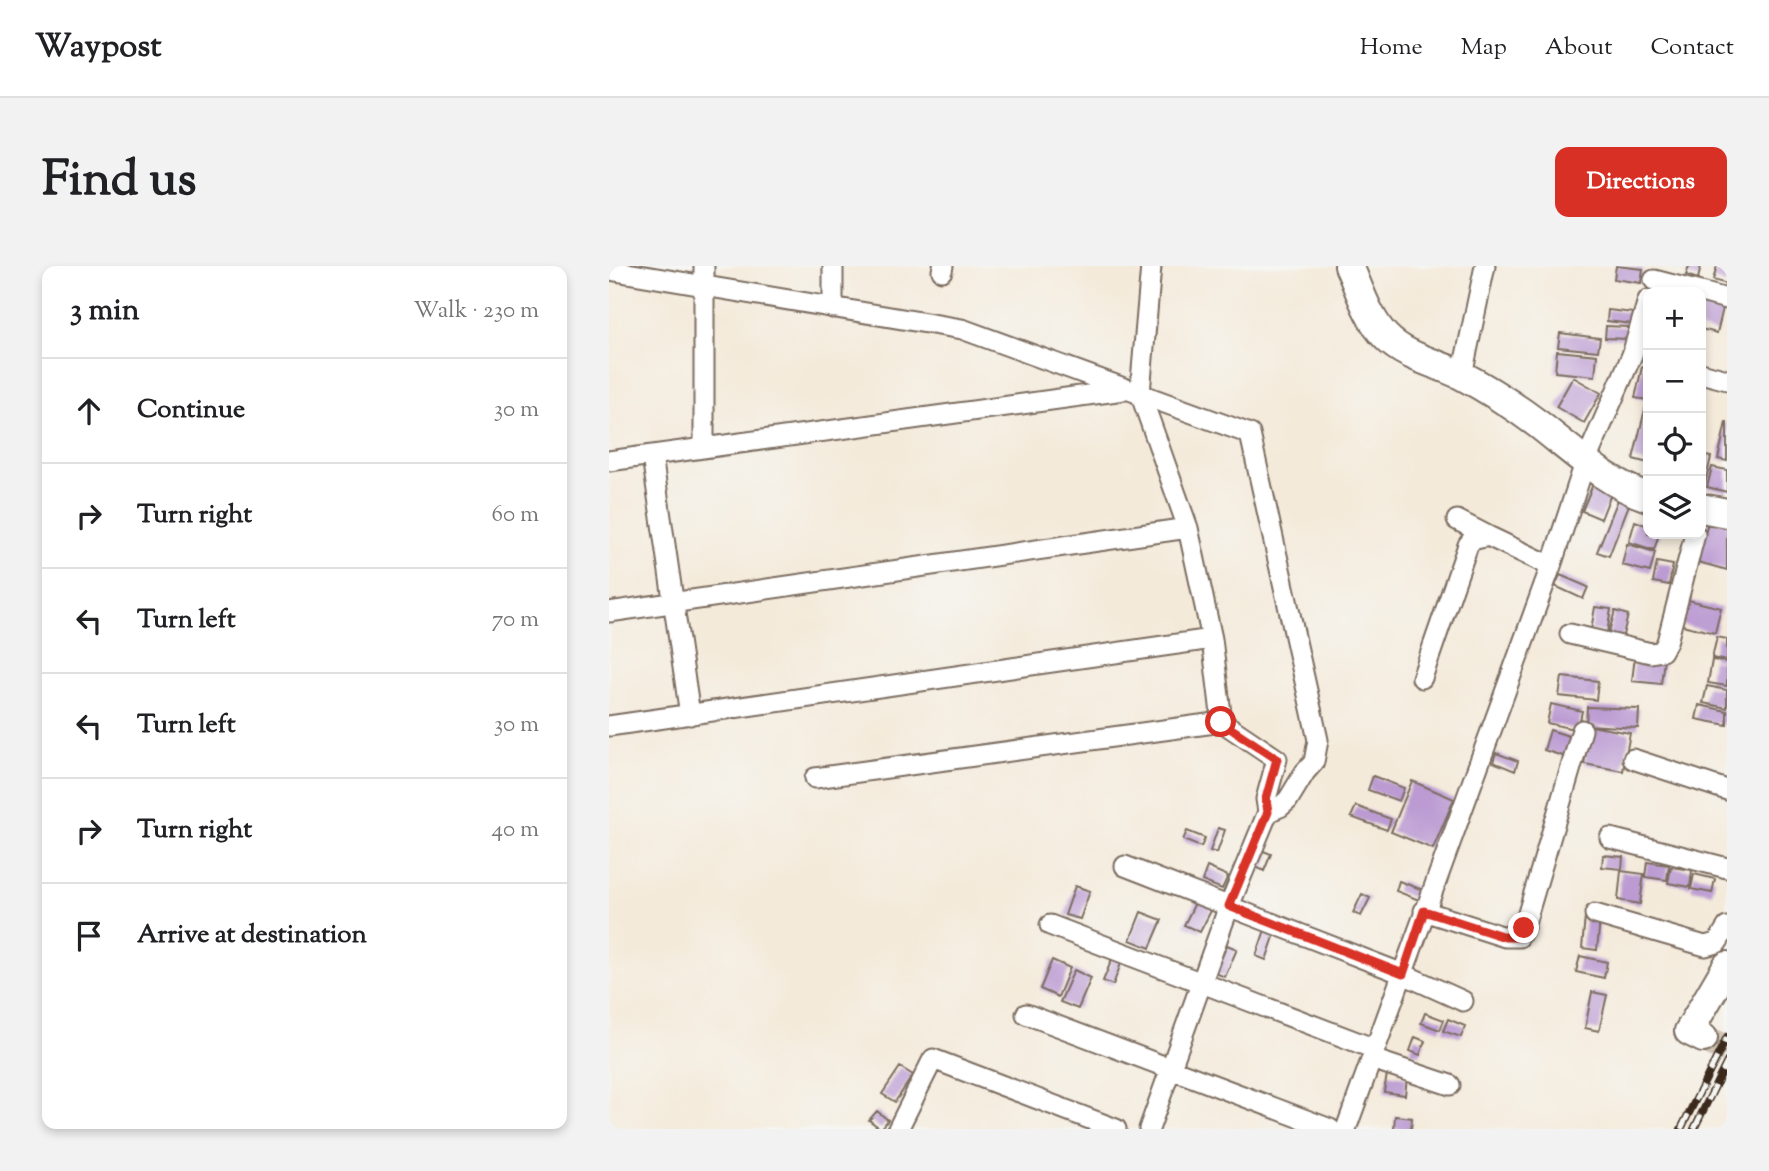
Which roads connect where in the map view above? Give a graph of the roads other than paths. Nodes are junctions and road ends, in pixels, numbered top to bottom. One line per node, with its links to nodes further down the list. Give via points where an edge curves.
1 (704, 266): 8 (street)
2 (833, 266): 12 (street)
3 (1151, 266): 18 (street)
4 (1349, 266): 16 (street, via 1388,339)
5 (1485, 266): 16 (street)
6 (609, 270): 8 (street)
7 (1654, 280): 9 (street)
8 (704, 286): 12 (street); 19 (street)
9 (1681, 287)
10 (1706, 294): 11 (street)
11 (1727, 299)
12 (833, 308): 18 (street, via 962,330)
13 (1643, 336): 14 (street)
14 (1640, 357): 22 (street)
15 (1706, 374): 17 (street)
16 (1462, 375): 22 (street, via 1524,414)
17 (1727, 380)
18 (1134, 392): 19 (street); 25 (street); 40 (street, via 1250,434 1318,740 1314,762)
19 (704, 448): 20 (street)
20 (652, 456): 21 (street); 29 (street)
21 (609, 461)
22 (1585, 463): 23 (street); 28 (street)
23 (1643, 495)
24 (1457, 520): 26 (street)
25 (1188, 528): 29 (street); 32 (street)
26 (1488, 536): 28 (street); 33 (street, via 1468,545)
27 (1698, 539): 31 (street, via 1662,651 1651,653)
28 (1551, 566): 48 (street)
29 (673, 603): 30 (street); 34 (street)
30 (609, 612)
31 (1570, 634)
32 (1212, 639): 34 (street); 35 (street)
33 (1422, 678)
34 (690, 715): 36 (street)
35 (1221, 722): 38 (street); 41 (street)
36 (609, 726)
37 (1582, 730): 48 (street, via 1519,937 1505,937)
38 (1277, 759): 40 (street); 43 (street, via 1266,799)
39 (1633, 759): 42 (street)
40 (1305, 772): 43 (street, via 1288,800)
41 (815, 778)
42 (1727, 790)
43 (1268, 812): 47 (street)
44 (1610, 838): 46 (street)
45 (1125, 866): 47 (street)
46 (1727, 868)
47 (1229, 906): 53 (street); 54 (street)
48 (1424, 911): 53 (street)
49 (1595, 914): 51 (street, via 1705,946 1717,943)
50 (1050, 925): 54 (street)
51 (1727, 927)
52 (1727, 966): 57 (street, via 1689,1031)
53 (1403, 974): 55 (street); 58 (street)
54 (1201, 983): 58 (street); 59 (street)
55 (1463, 1001)
56 (1026, 1014): 59 (street)
57 (1703, 1038)
58 (1373, 1054): 60 (street); 65 (street)
59 (1171, 1069): 63 (street); 64 (street)
60 (1450, 1085)
61 (898, 1129): 62 (street, via 933,1059)
62 (1116, 1129)
63 (1149, 1129)
64 (1330, 1129)
65 (1346, 1129)

